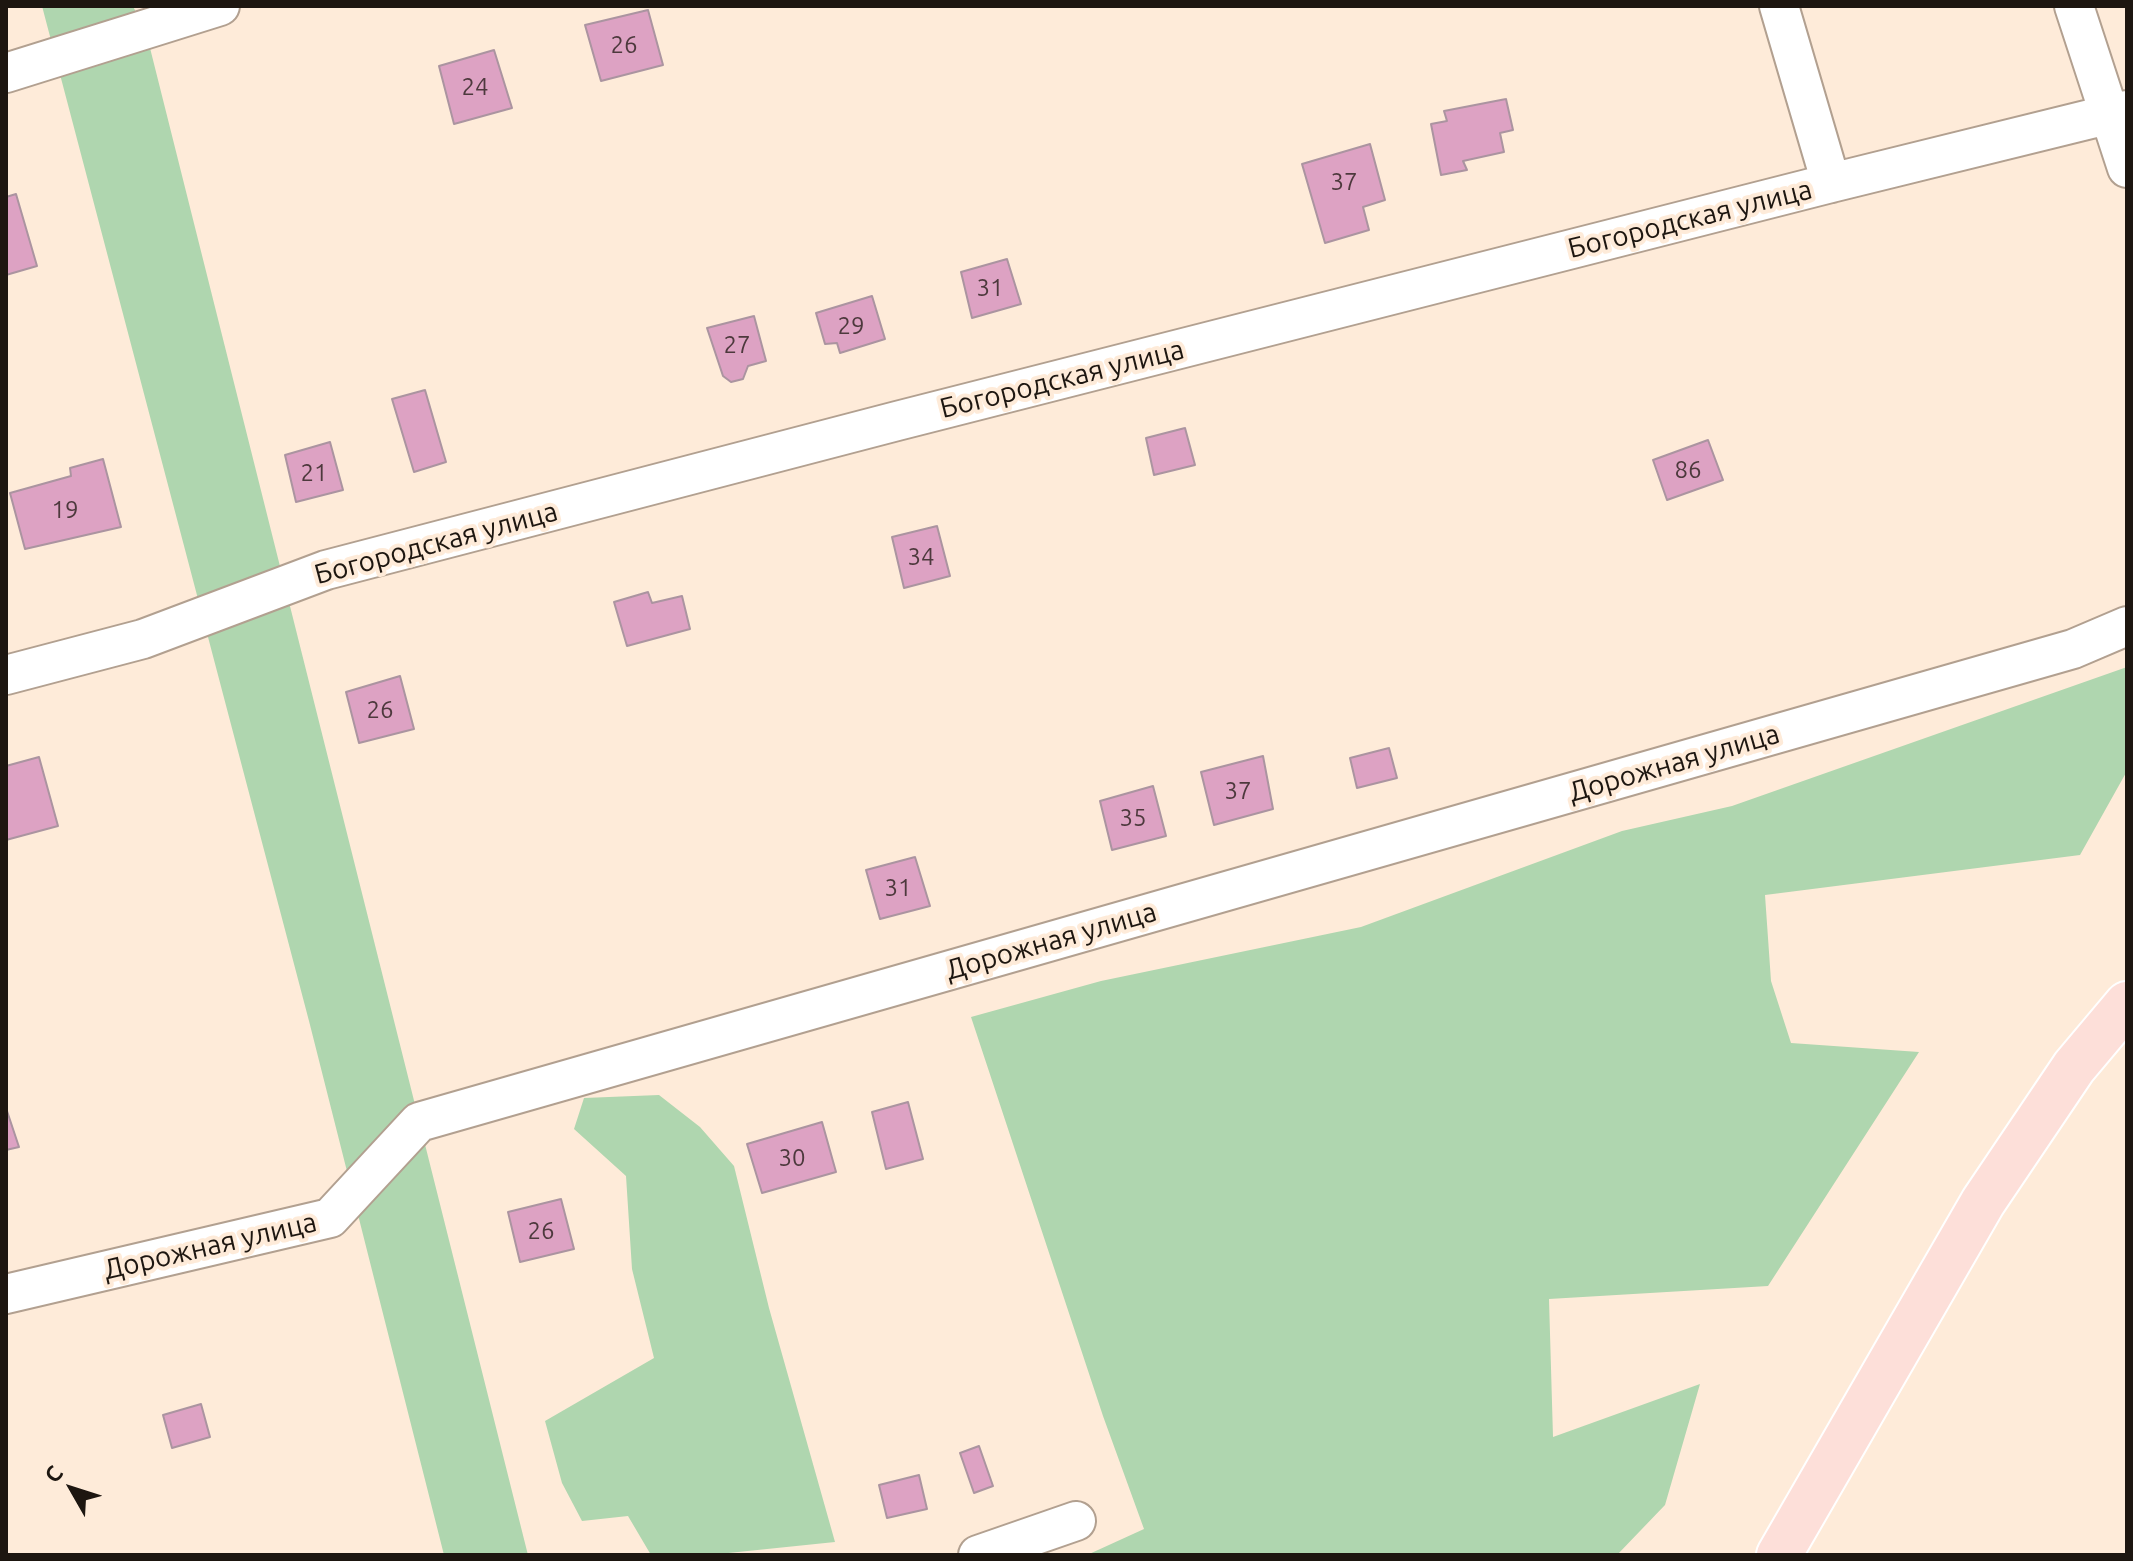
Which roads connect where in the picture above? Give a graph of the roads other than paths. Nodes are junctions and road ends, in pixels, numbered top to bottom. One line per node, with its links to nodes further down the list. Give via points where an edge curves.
1 (220, 6): 4 (street)
2 (1779, 6): 7 (street)
3 (2074, 6): 5 (street)
4 (6, 73)
5 (2119, 112): 6 (street); 7 (street, Богородская улица)
6 (2127, 168)
7 (1831, 183): 9 (street, Богородская улица, via 326,570 143,639)
8 (2127, 626): 11 (street, Дорожная улица, via 2073,649 419,1122 330,1218)
9 (6, 675)
10 (2127, 1004): 14 (main road, via 2074,1067 1983,1202)
11 (6, 1294)
12 (1076, 1521): 13 (street)
13 (978, 1555)
14 (1779, 1555)

